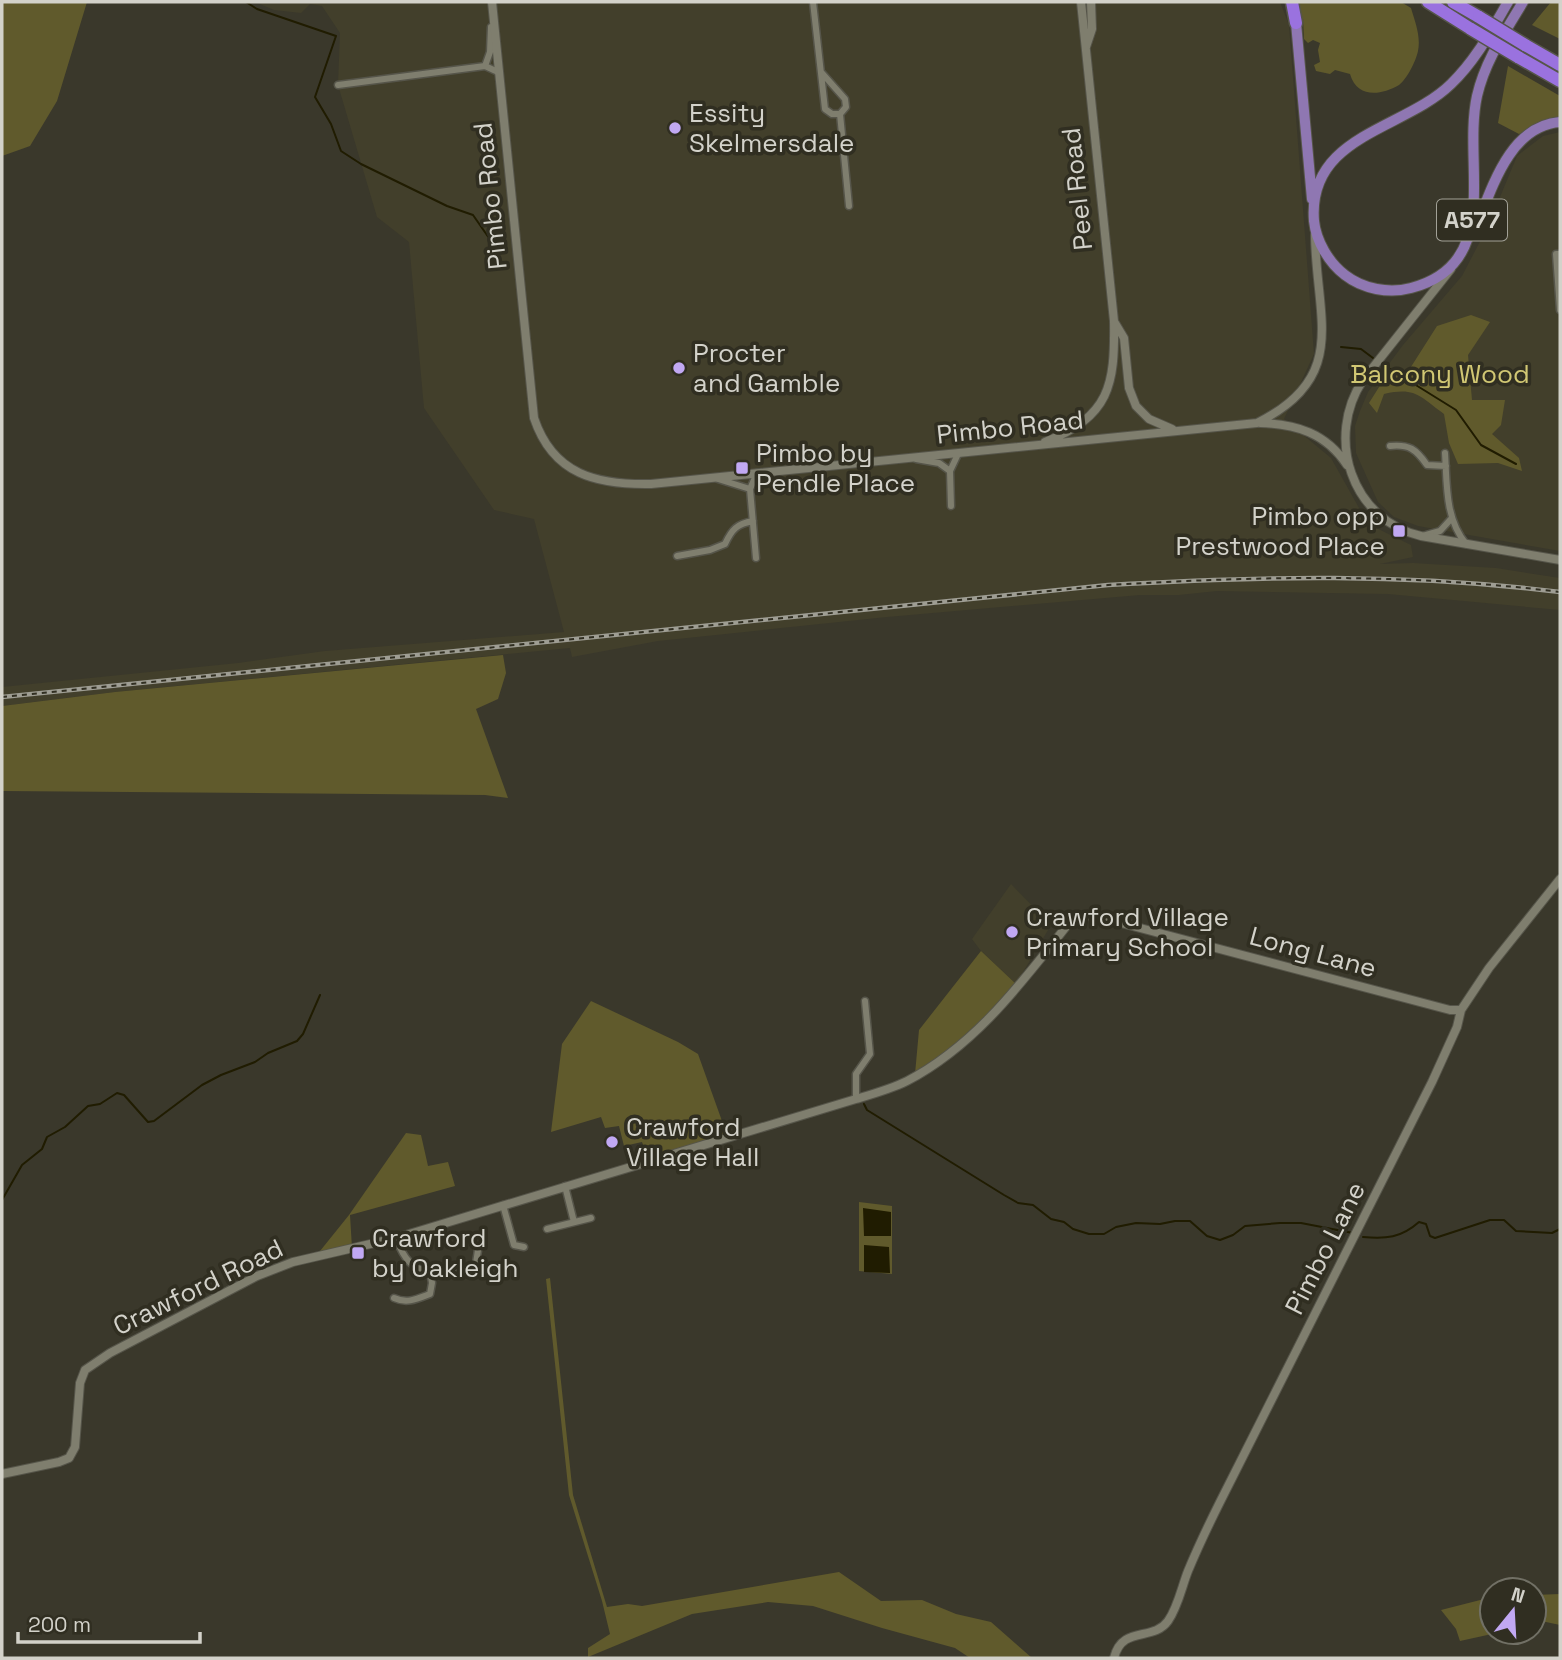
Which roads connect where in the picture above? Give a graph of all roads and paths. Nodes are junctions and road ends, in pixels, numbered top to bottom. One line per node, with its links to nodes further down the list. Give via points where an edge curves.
1 (492, 2): 11 (street, Pimbo Road)
2 (813, 2): 20 (street)
3 (1081, 2): 15 (street, Peel Road)
4 (1091, 2): 15 (street, Peel Road, via 1092,29)
5 (1290, 2): 13 (highway)
6 (1428, 2): 21 (highway, bridge)
7 (1453, 2): 12 (highway)
8 (1470, 2): 12 (highway)
9 (1508, 2): 26 (main road, A577, via 1479,52 1450,86 1340,153 1328,167)
10 (1523, 2): 28 (main road, A577, via 1494,50 1477,94)
11 (492, 12): 18 (street); 19 (street, Pimbo Road)
12 (1481, 13): 14 (highway, bridge)
13 (1296, 23): 26 (main road, A577)
14 (1527, 41): 16 (highway); 17 (highway)
15 (1085, 52): 32 (street, Peel Road)
16 (1560, 55)
17 (1560, 65)
18 (485, 66): 19 (street); 22 (street)
19 (498, 72): 44 (street, Pimbo Road, via 532,403 543,439 568,467 607,482 651,484)
20 (821, 72): 23 (street, via 845,99); 23 (street, via 825,108)
21 (1560, 81)
22 (338, 85)
23 (840, 114): 25 (street)
24 (1560, 122): 28 (main road, A577, via 1539,128 1512,152)
25 (849, 206)
26 (1313, 206): 27 (main road, A577)
27 (1315, 232): 30 (main road, A577, via 1345,275 1374,288 1393,291 1423,285); 33 (street, Pimbo Road, via 1322,342 1315,371 1302,392)
28 (1467, 244): 30 (main road, A577)
29 (1560, 254): 31 (street, via 1556,254)
30 (1456, 261): 40 (street, via 1358,387 1348,410)
31 (1560, 310)
32 (1114, 321): 34 (street, Peel Road, via 1124,338 1129,388 1136,406 1149,419); 35 (street, Peel Road, via 1114,365 1102,400 1078,426)
33 (1257, 423): 34 (street, Pimbo Road); 40 (street, via 1313,433)
34 (1179, 430): 35 (street, Pimbo Road)
35 (1035, 445): 38 (street, Pimbo Road)
36 (1390, 446): 41 (street, via 1405,444 1427,465)
37 (1445, 453): 41 (street)
38 (958, 454): 39 (street, Pimbo Road); 42 (street)
39 (911, 458): 42 (street, via 939,463); 43 (street, Pimbo Road)
40 (1348, 466): 49 (street, via 1372,510 1395,527)
41 (1446, 466): 47 (street)
42 (950, 471): 46 (street)
43 (757, 473): 44 (street, Pimbo Road); 45 (street)
44 (714, 478): 45 (street)
45 (750, 489): 48 (street)
46 (951, 506)
47 (1451, 519): 49 (street, via 1440,531); 50 (street)
48 (753, 521): 51 (street, via 732,530 725,544); 52 (street)
49 (1421, 536): 50 (street)
50 (1466, 544): 53 (street)
51 (677, 556)
52 (756, 558)
53 (1560, 560)
54 (1560, 879): 57 (street, Pimbo Lane)
55 (1074, 920): 57 (street, Long Lane, via 1091,915); 58 (street, Crawford Road, via 968,1040 907,1081)
56 (865, 1001): 58 (street, via 870,1054 856,1074)
57 (1461, 1010): 70 (street, Pimbo Lane, via 1432,1082 1220,1502 1169,1619 1159,1629 1126,1638)
58 (856, 1099): 59 (street, Crawford Road)
59 (565, 1186): 60 (street, Crawford Road); 62 (street)
60 (503, 1205): 64 (street, Crawford Road); 65 (street, via 514,1245)
61 (591, 1218): 62 (street)
62 (574, 1222): 63 (street)
63 (547, 1229)
64 (396, 1238): 67 (street, via 402,1255 413,1266); 69 (street, Crawford Road, via 293,1262 257,1276 110,1353 82,1376 75,1447 69,1458)
65 (524, 1247)
66 (478, 1250): 67 (street, via 475,1270)
67 (430, 1270): 68 (street, via 430,1294 402,1302)
68 (394, 1298)
69 (2, 1474)
70 (1114, 1658)

